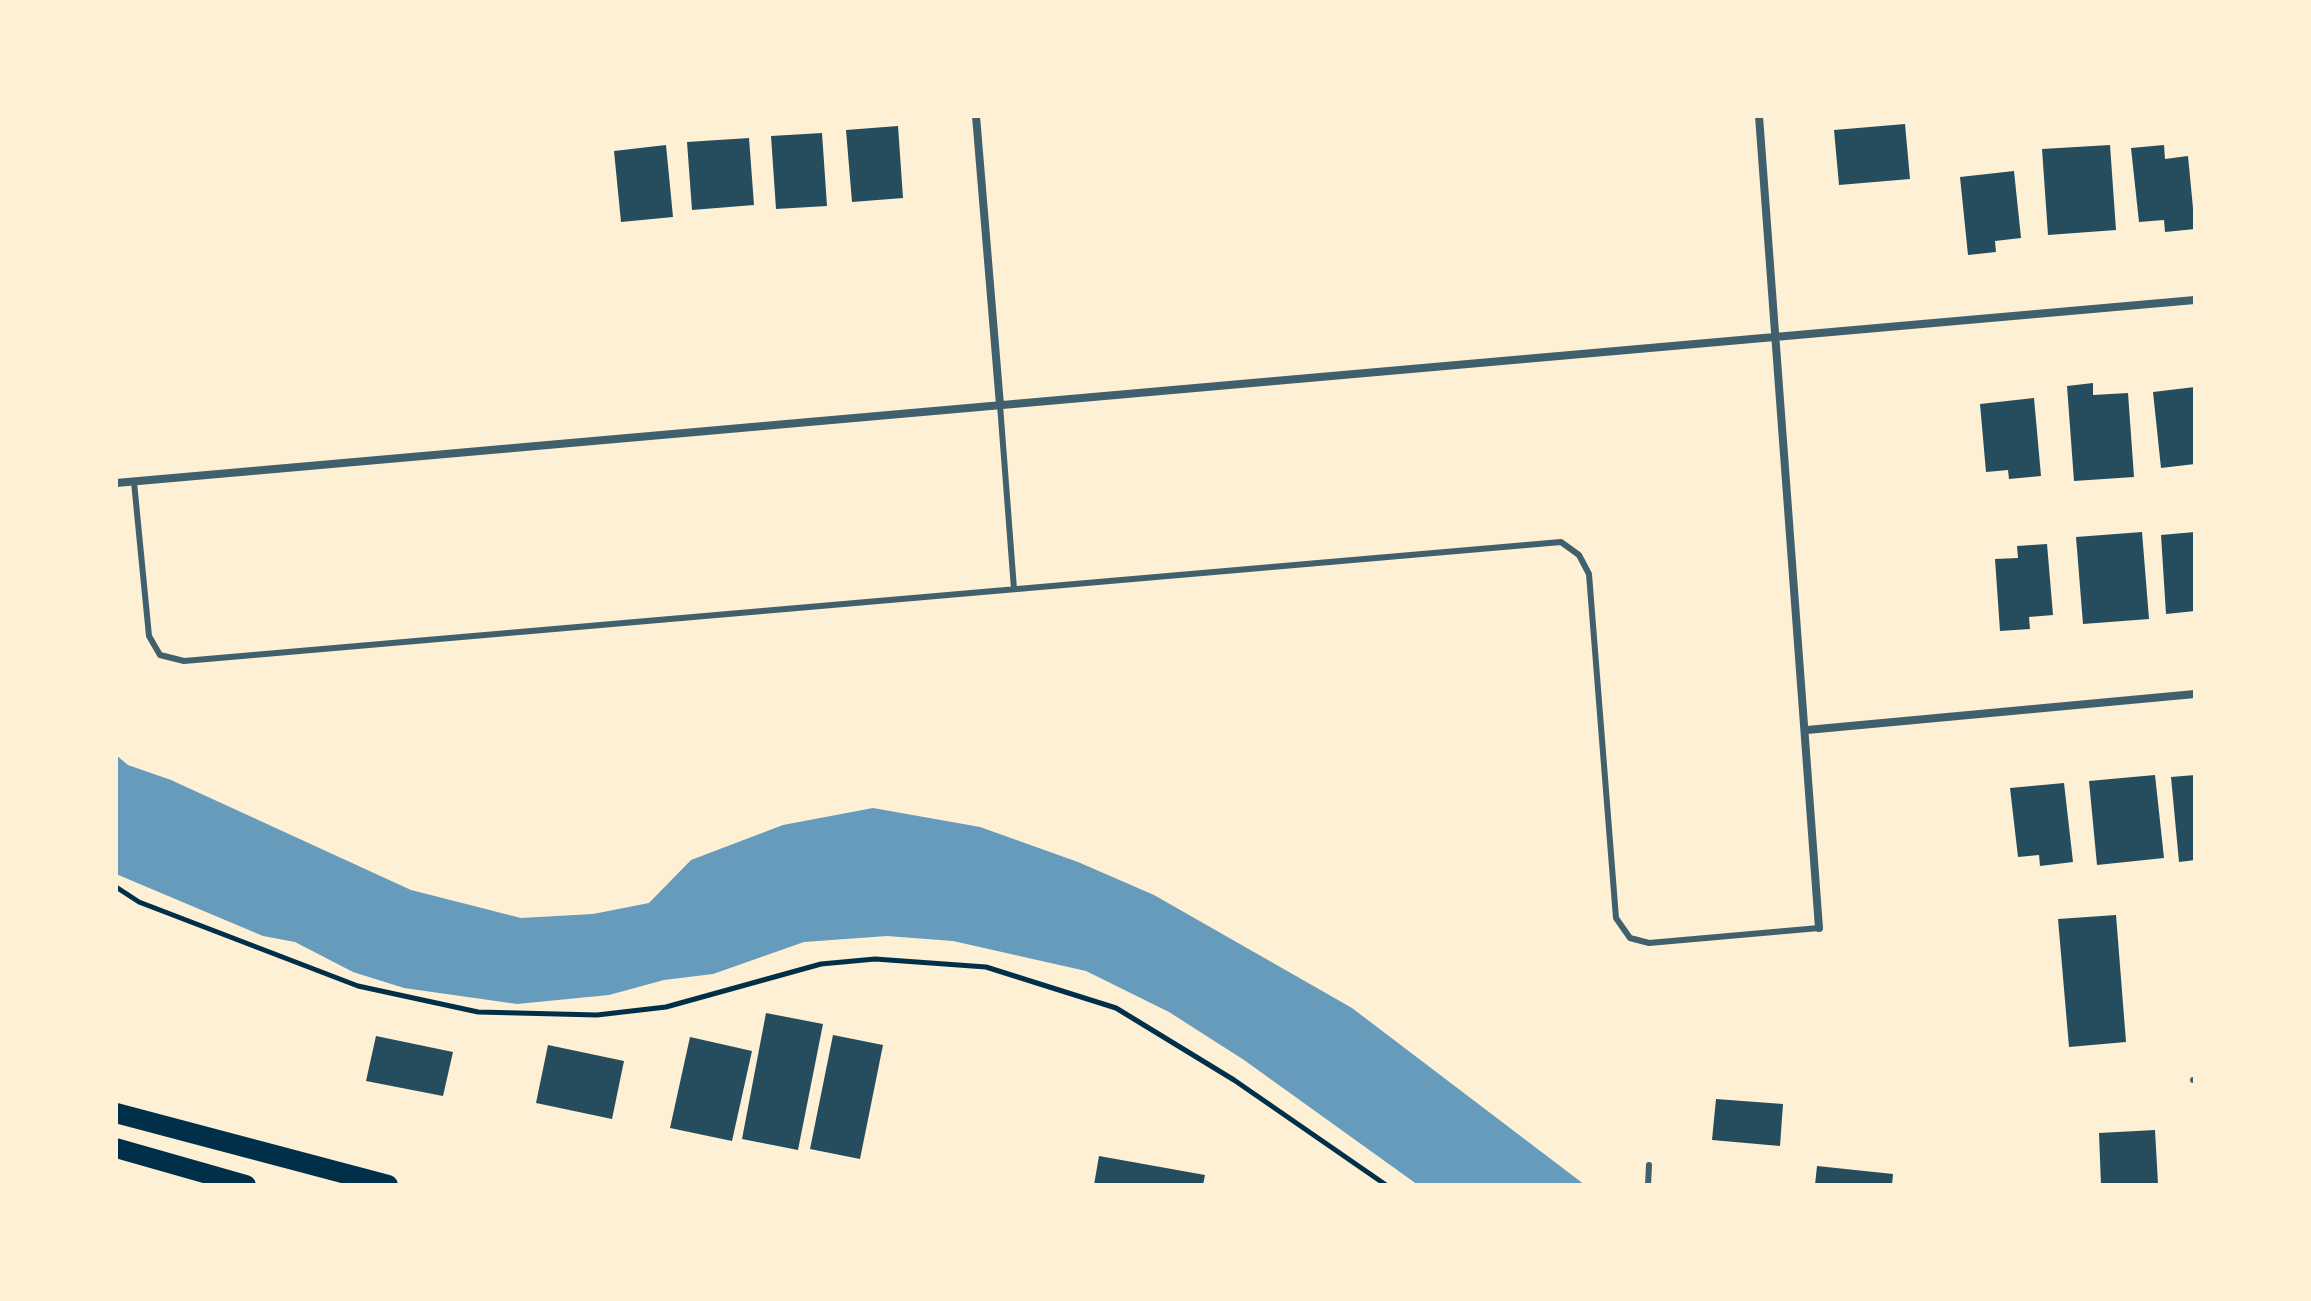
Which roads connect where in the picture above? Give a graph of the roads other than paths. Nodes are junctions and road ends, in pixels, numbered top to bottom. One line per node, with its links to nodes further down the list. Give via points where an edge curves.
1 (976, 116): 5 (street)
2 (1759, 116): 4 (street)
3 (2195, 300): 4 (street)
4 (1776, 337): 5 (street); 10 (street)
5 (1000, 405): 6 (street); 8 (lane)
6 (134, 482): 7 (street); 8 (lane, via 149,636 160,655 184,661)
7 (116, 483)
8 (1014, 589): 11 (lane, via 1561,542 1579,555 1589,574 1616,918 1630,938 1649,943)
9 (2195, 694): 10 (street)
10 (1807, 730): 11 (street)
11 (1819, 928)
12 (116, 1113): 16 (main road)
13 (116, 1148): 15 (main road)
14 (1649, 1165): 17 (lane)
15 (246, 1185)
16 (388, 1185)
17 (1648, 1185)

